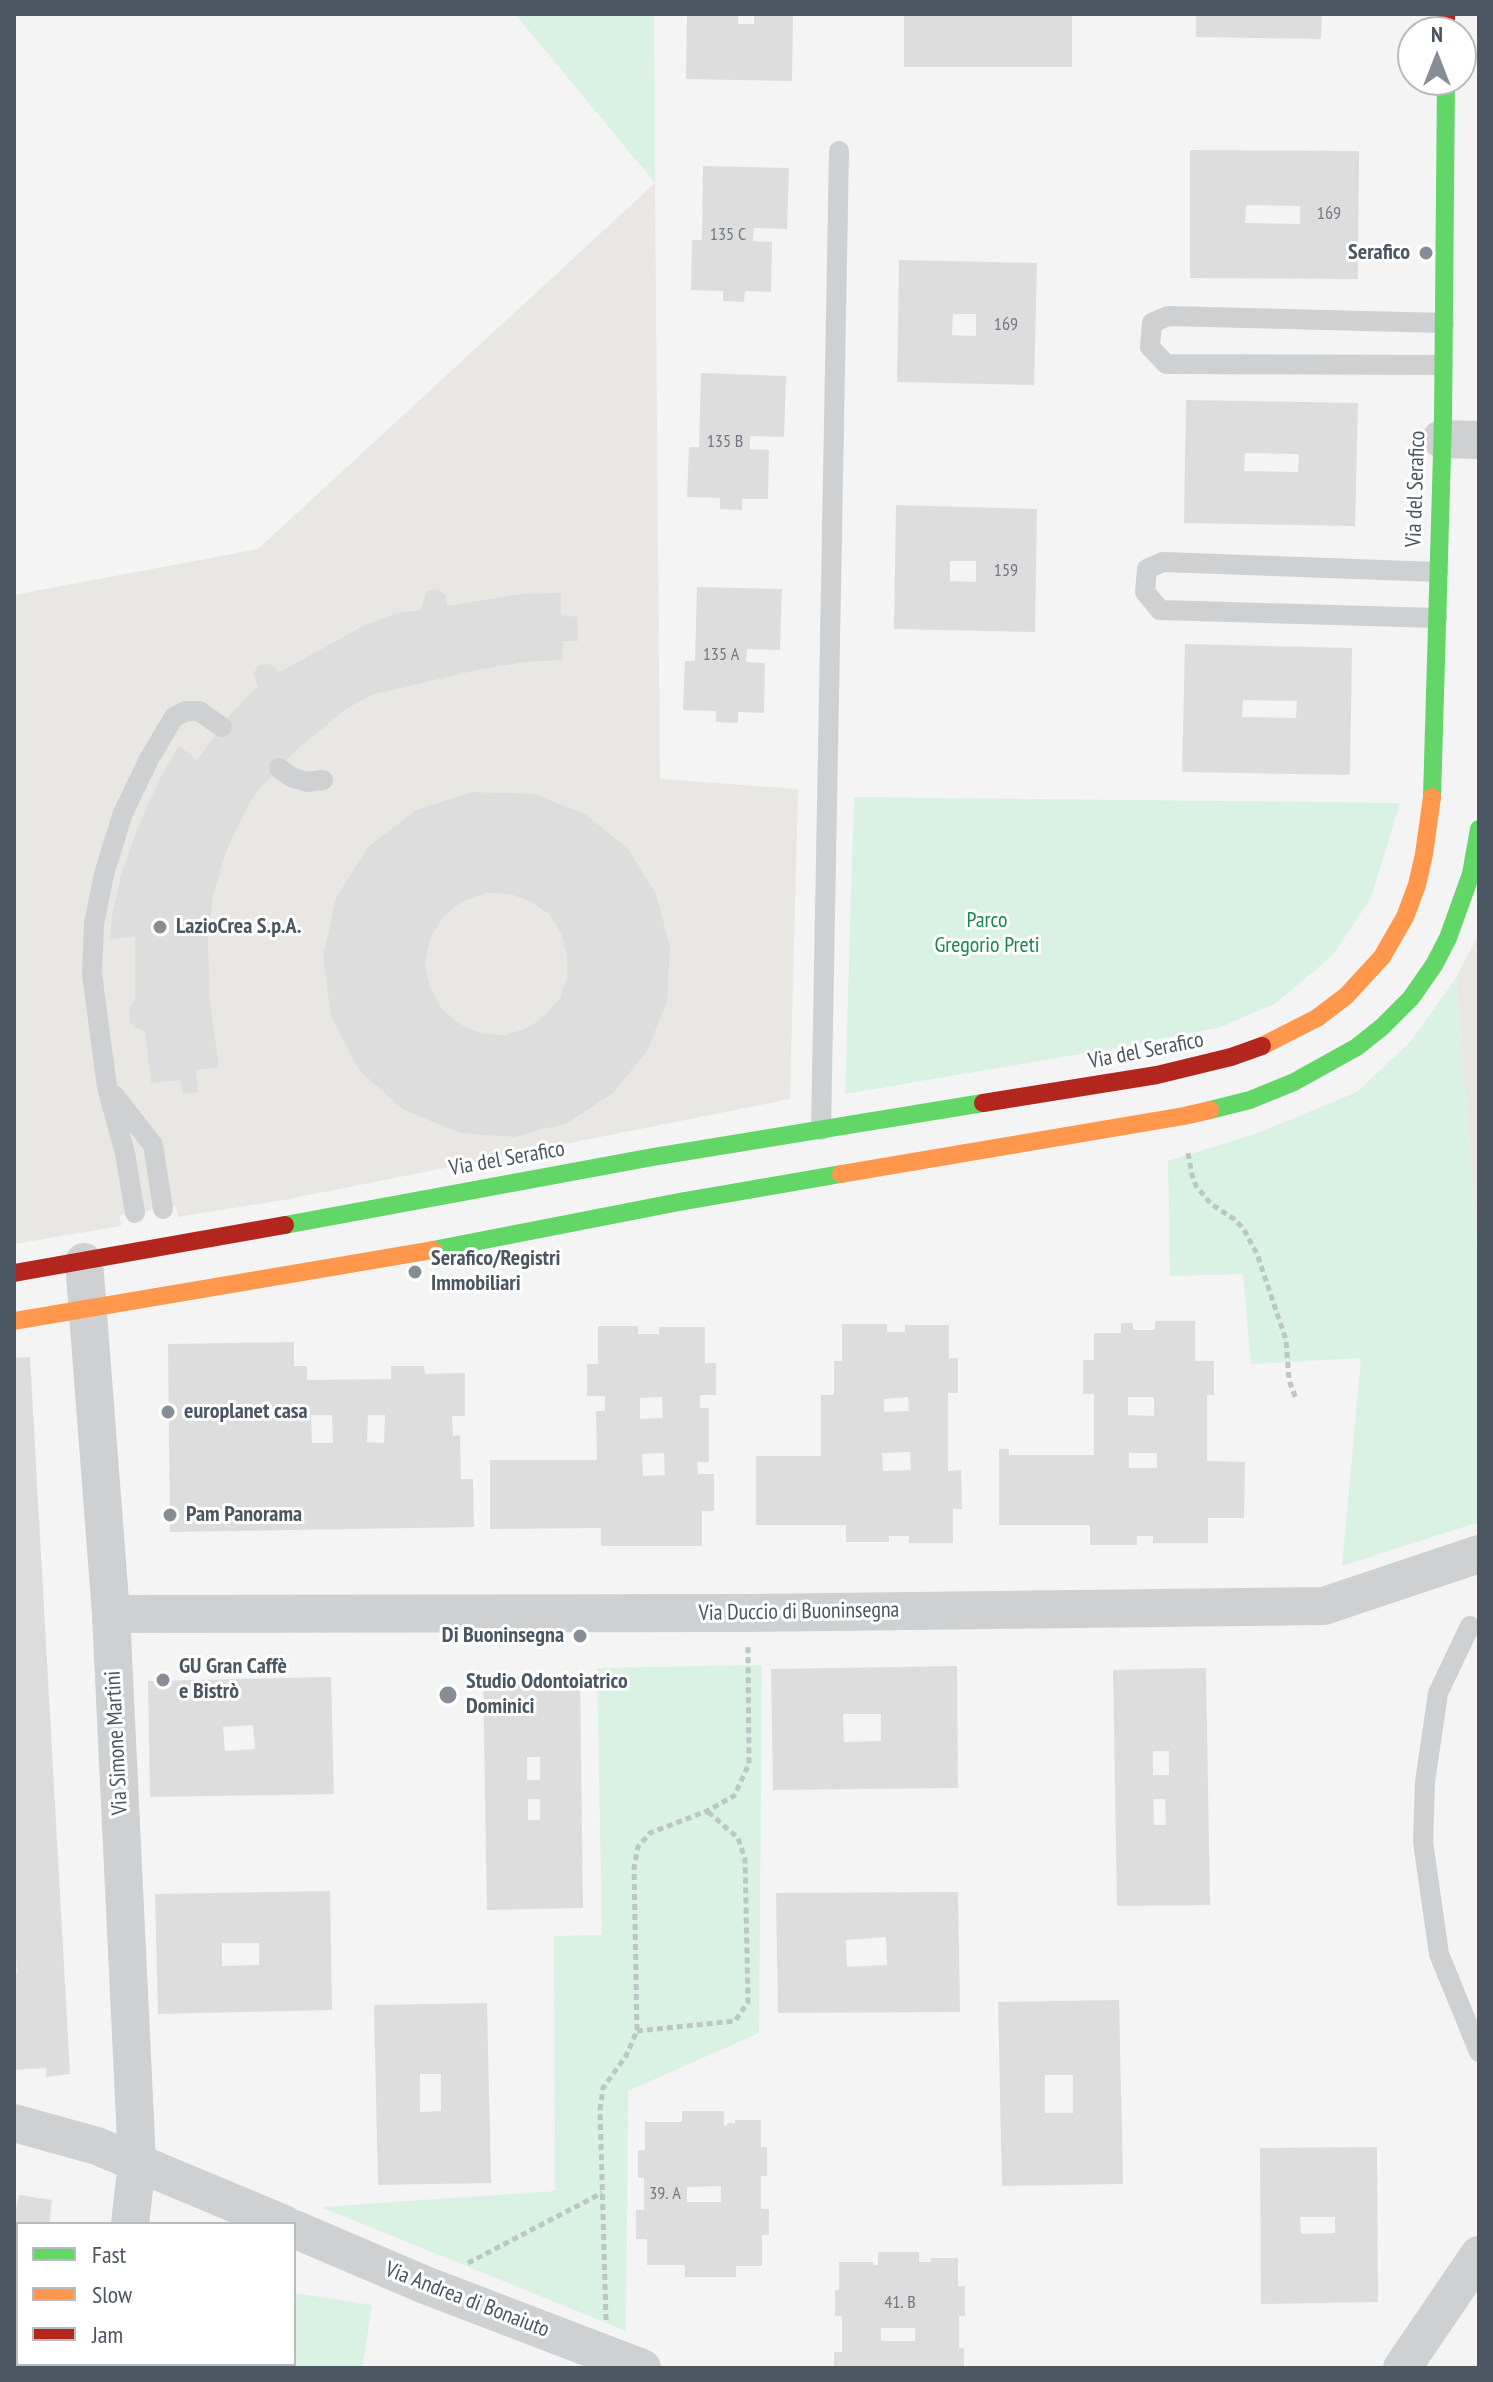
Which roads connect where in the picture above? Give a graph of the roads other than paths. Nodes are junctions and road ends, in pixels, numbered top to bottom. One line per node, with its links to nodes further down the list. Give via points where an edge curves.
1 (1446, 96): 3 (street, Via del Serafico)
2 (839, 151): 14 (lane)
3 (1444, 323): 4 (street, Via del Serafico); 4 (lane, via 1168,316 1152,323 1150,347 1166,364)
4 (1443, 365): 5 (street, Via del Serafico)
5 (1441, 439): 6 (street); 7 (street, Via del Serafico)
6 (1479, 440)
7 (1438, 572): 8 (street, Via del Serafico); 8 (lane, via 1163,562 1147,569 1145,592 1160,610)
8 (1437, 618): 14 (street, Via del Serafico, via 1434,782 1417,885 1393,940 1346,996 1292,1032 1196,1067)
9 (222, 727): 13 (lane, via 199,711 174,717 123,813 94,924 92,974)
10 (279, 768): 11 (lane, via 307,782)
11 (323, 780)
12 (1479, 829): 19 (street, via 1458,915 1411,998 1357,1047 1250,1100 1184,1116)
13 (107, 1087): 15 (lane, via 153,1145); 16 (lane)
14 (821, 1130): 17 (street, Via del Serafico)
15 (163, 1209)
16 (135, 1213)
17 (84, 1262): 18 (street, Via del Serafico); 19 (street, Via Simone Martini)
18 (14, 1273)
19 (88, 1309): 20 (street); 22 (street, Via Simone Martini)
20 (14, 1321)
21 (1479, 1554): 22 (street, Via Duccio di Buoninsegna, via 1324,1606)
22 (111, 1614): 26 (street, Via Simone Martini)
23 (1470, 1626): 24 (lane, via 1438,1693 1425,1782 1423,1842 1439,1954)
24 (1479, 2052)
25 (14, 2123): 26 (street)
26 (137, 2162): 27 (street, Via Simone Martini); 28 (street)
27 (130, 2222)
28 (279, 2222)
29 (296, 2230): 31 (street, Via Andrea di Bonaiuto)
30 (1479, 2255): 32 (street)
31 (642, 2368)
32 (1402, 2368)

